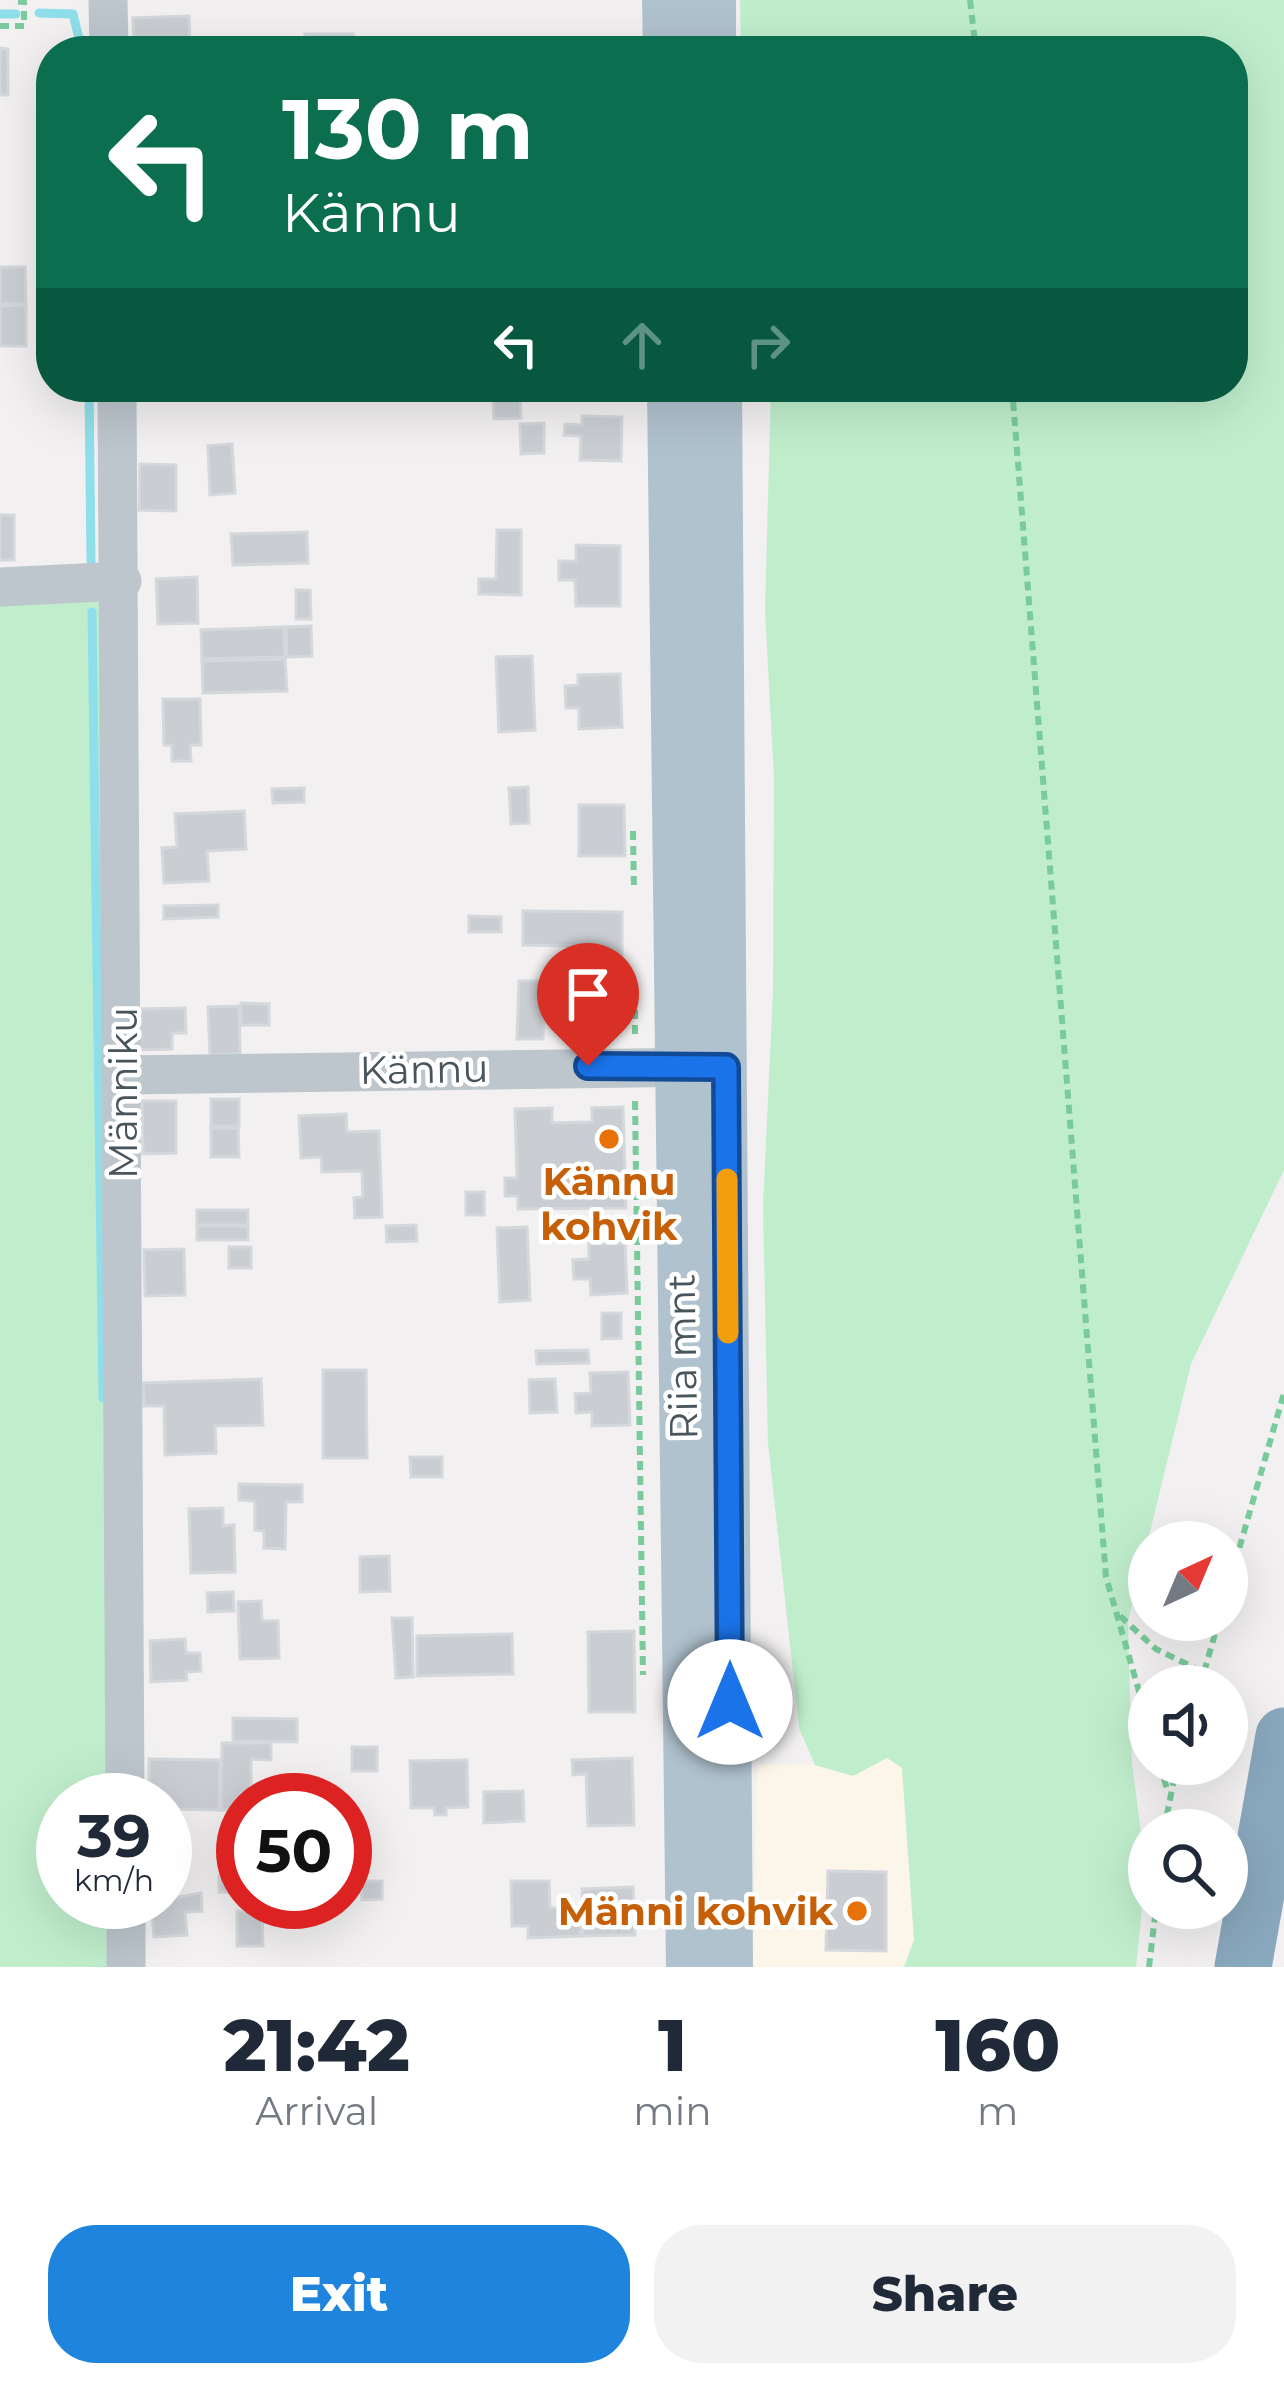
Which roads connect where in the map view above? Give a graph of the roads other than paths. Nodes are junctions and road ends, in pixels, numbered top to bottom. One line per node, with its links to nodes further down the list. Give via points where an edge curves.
1 (108, 0): 4 (street)
2 (666, 0): 5 (main road)
3 (712, 0): 6 (main road)
4 (109, 36)
5 (667, 36)
6 (712, 36)
7 (117, 402): 10 (street, Männiku)
8 (671, 402): 12 (main road, Riia mnt)
9 (718, 402): 13 (main road, Riia mnt)
10 (122, 581): 11 (street); 14 (street, Männiku)
11 (0, 587)
12 (677, 1067): 13 (street, Kännu); 14 (street, Kännu); 20 (main road, Riia mnt)
13 (726, 1067): 21 (main road, Riia mnt)
14 (122, 1075): 16 (street, Männiku)
15 (1284, 1736): 18 (highway)
16 (125, 1773)
17 (126, 1929): 19 (street)
18 (1249, 1950)
19 (126, 1967)
20 (690, 1967)
21 (729, 1967)

